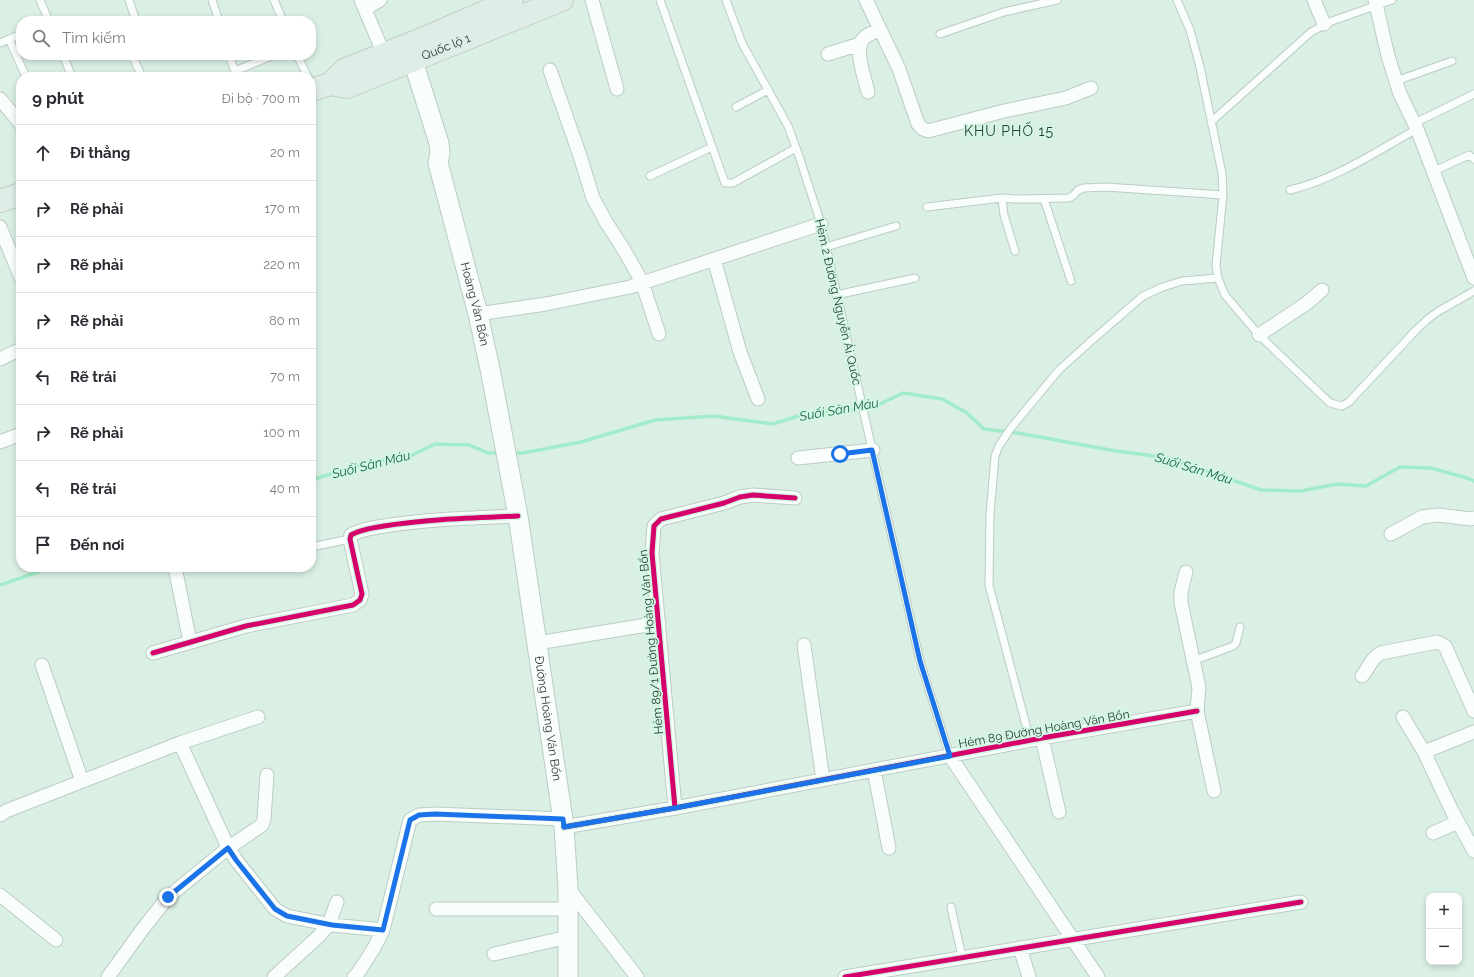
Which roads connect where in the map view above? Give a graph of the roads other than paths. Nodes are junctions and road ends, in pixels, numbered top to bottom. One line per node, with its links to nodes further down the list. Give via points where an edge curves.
1 (40, 0): 19 (lane)
2 (129, 0): 20 (lane)
3 (212, 0): 21 (lane)
4 (274, 0): 22 (lane)
5 (380, 0): 18 (street)
6 (512, 0): 32 (highway, Quốc lộ 1)
7 (562, 0): 32 (highway, Quốc lộ 1)
8 (592, 0): 50 (street)
9 (660, 0): 59 (lane)
10 (726, 0): 51 (lane, Hẻm 2 Đường Nguyễn Ái Quốc, via 742,43)
11 (866, 0): 24 (street)
12 (1057, 0): 17 (lane)
13 (1177, 0): 57 (lane, via 1190,30)
14 (1314, 0): 23 (street)
15 (1392, 0): 16 (lane)
16 (1376, 2): 23 (lane); 47 (street)
17 (1033, 3): 25 (lane)
18 (363, 5): 32 (street)
19 (47, 16)
20 (134, 16)
21 (217, 16)
22 (281, 16)
23 (1324, 24): 57 (lane, via 1311,32)
24 (880, 30): 29 (street, via 867,35); 49 (street, via 899,69 918,124 923,129 928,130 1066,98)
25 (940, 34)
26 (16, 36): 27 (lane)
27 (8, 39): 28 (lane); 31 (lane)
28 (0, 43)
29 (860, 44): 30 (street); 52 (street, via 859,52)
30 (828, 54)
31 (16, 56)
32 (399, 58): 48 (highway, Quốc lộ 1, via 344,70); 86 (main road, Hoàng Văn Bổn, via 439,143 438,163)
33 (18, 60): 41 (lane)
34 (65, 60): 42 (lane)
35 (134, 60): 43 (lane)
36 (232, 60): 44 (lane)
37 (264, 60): 45 (lane)
38 (300, 60): 46 (lane)
39 (1452, 61): 47 (lane)
40 (550, 70): 82 (street, via 593,198)
41 (24, 72)
42 (70, 72)
43 (140, 72)
44 (235, 72)
45 (240, 72)
46 (307, 72)
47 (1396, 81): 58 (street)
48 (316, 84)
49 (1091, 88)
50 (617, 89)
51 (768, 90): 55 (lane); 60 (lane, Hẻm 2 Đường Nguyễn Ái Quốc, via 788,126)
52 (868, 92)
53 (1474, 94): 58 (lane)
54 (0, 99): 56 (street)
55 (736, 107)
56 (16, 118)
57 (1211, 122): 65 (lane, via 1222,173)
58 (1416, 126): 62 (street); 64 (lane, via 1336,174)
59 (712, 147): 60 (lane, via 723,180 728,184); 63 (lane)
60 (796, 148): 71 (lane, Hẻm 2 Đường Nguyễn Ái Quốc)
61 (1474, 159): 62 (lane, via 1469,155)
62 (1434, 171): 80 (street)
63 (650, 176)
64 (1290, 190)
65 (1223, 195): 68 (lane, via 1106,187 1083,188 1069,198); 79 (lane, via 1217,246)
66 (16, 196): 69 (highway)
67 (1002, 198): 68 (lane); 70 (lane); 75 (lane, via 1004,215)
68 (1044, 199): 81 (lane)
69 (0, 201)
70 (927, 208)
71 (821, 224): 74 (lane, Hẻm 2 Đường Nguyễn Ái Quốc); 76 (street)
72 (896, 226): 74 (lane)
73 (0, 227): 77 (street)
74 (826, 247): 85 (lane, Hẻm 2 Đường Nguyễn Ái Quốc)
75 (1015, 251)
76 (714, 259): 82 (street); 91 (street, via 740,352)
77 (16, 266)
78 (915, 278): 85 (lane)
79 (1218, 278): 88 (lane, via 1225,295); 119 (lane, via 1182,281 1143,296 1058,371 1011,428 995,456 990,515 989,585)
80 (1474, 278)
81 (1071, 281)
82 (642, 282): 86 (street, via 630,287 546,304); 87 (street)
83 (1322, 290): 88 (street)
84 (1474, 291): 88 (lane, via 1429,318 1349,402 1342,406 1330,403)
85 (836, 295): 94 (lane, Hẻm 2 Đường Nguyễn Ái Quốc)
86 (478, 314): 95 (main road, Hoàng Văn Bổn)
87 (659, 334)
88 (1259, 335)
89 (16, 355): 90 (street)
90 (0, 359)
91 (758, 399)
92 (16, 436): 93 (street)
93 (0, 442)
94 (872, 450): 96 (street); 122 (lane, Hẻm 2 Đường Nguyễn Ái Quốc, via 920,661)
95 (507, 453): 98 (main road, Đường Hoàng Văn Bổn)
96 (798, 458)
97 (795, 498): 105 (street, Hẻm 89/1 Đường Hoàng Văn Bổn, via 753,495 740,497 661,519 654,526 652,553)
98 (518, 516): 101 (street, via 397,524 358,531 351,535); 108 (main road, Đường Hoàng Văn Bổn)
99 (1474, 518): 100 (street, via 1438,514 1422,517)
100 (1391, 534)
101 (350, 540): 102 (lane); 107 (street, via 362,594 354,605 246,626)
102 (316, 546)
103 (176, 572): 107 (street)
104 (1186, 572): 111 (street, via 1181,603)
105 (659, 623): 108 (street); 128 (street, Hẻm 89/1 Đường Hoàng Văn Bổn)
106 (1240, 627): 111 (lane, via 1233,646)
107 (190, 642): 110 (street)
108 (537, 643): 132 (main road, Đường Hoàng Văn Bổn)
109 (804, 645): 125 (street)
110 (153, 653)
111 (1193, 661): 114 (street, via 1198,688)
112 (42, 665): 126 (street)
113 (1362, 676): 115 (street, via 1374,657 1381,653 1437,642 1445,646)
114 (1197, 711): 119 (street, Hẻm 89 Đường Hoàng Văn Bổn); 127 (street)
115 (1474, 711)
116 (258, 717): 120 (street)
117 (1403, 717): 121 (street)
118 (1474, 732): 121 (street)
119 (1036, 739): 122 (street, Hẻm 89 Đường Hoàng Văn Bổn); 129 (street)
120 (180, 743): 126 (street); 134 (street)
121 (1424, 752): 131 (street)
122 (950, 756): 123 (street, Hẻm 89 Đường Hoàng Văn Bổn); 147 (street)
123 (874, 770): 125 (street, Hẻm 89 Đường Hoàng Văn Bổn); 135 (street)
124 (267, 775): 134 (street, via 262,825)
125 (823, 780): 128 (street, Hẻm 89 Đường Hoàng Văn Bổn)
126 (82, 781): 130 (street)
127 (1214, 791)
128 (675, 808): 132 (street, Hẻm 89 Đường Hoàng Văn Bổn)
129 (1059, 812)
130 (0, 815)
131 (1458, 822): 133 (street); 136 (street)
132 (564, 823): 137 (main road, Đường Hoàng Văn Bổn); 145 (street, Hẻm 89 Đường Hoàng Văn Bổn, via 435,814 419,815 410,820)
133 (1433, 833)
134 (228, 848): 144 (street, via 275,909 287,916); 152 (street, via 168,897)
135 (889, 848)
136 (1474, 851)
137 (568, 888): 142 (main road, Đường Hoàng Văn Bổn); 156 (street)
138 (0, 895): 148 (street)
139 (337, 902): 144 (street)
140 (1301, 902): 147 (street)
141 (951, 907): 151 (lane)
142 (568, 908): 143 (street); 146 (main road, Đường Hoàng Văn Bổn)
143 (436, 909)
144 (329, 924): 145 (street); 153 (street)
145 (383, 930): 154 (street)
146 (568, 937): 150 (street); 155 (main road, Đường Hoàng Văn Bổn)
147 (1073, 939): 149 (street); 159 (street)
148 (56, 940)
149 (1020, 948): 151 (street); 158 (street)
150 (494, 954)
151 (962, 957): 157 (street)
152 (108, 977)
153 (274, 977)
154 (354, 977)
155 (568, 977)
156 (636, 977)
157 (845, 977)
158 (1029, 977)
159 (1098, 977)

